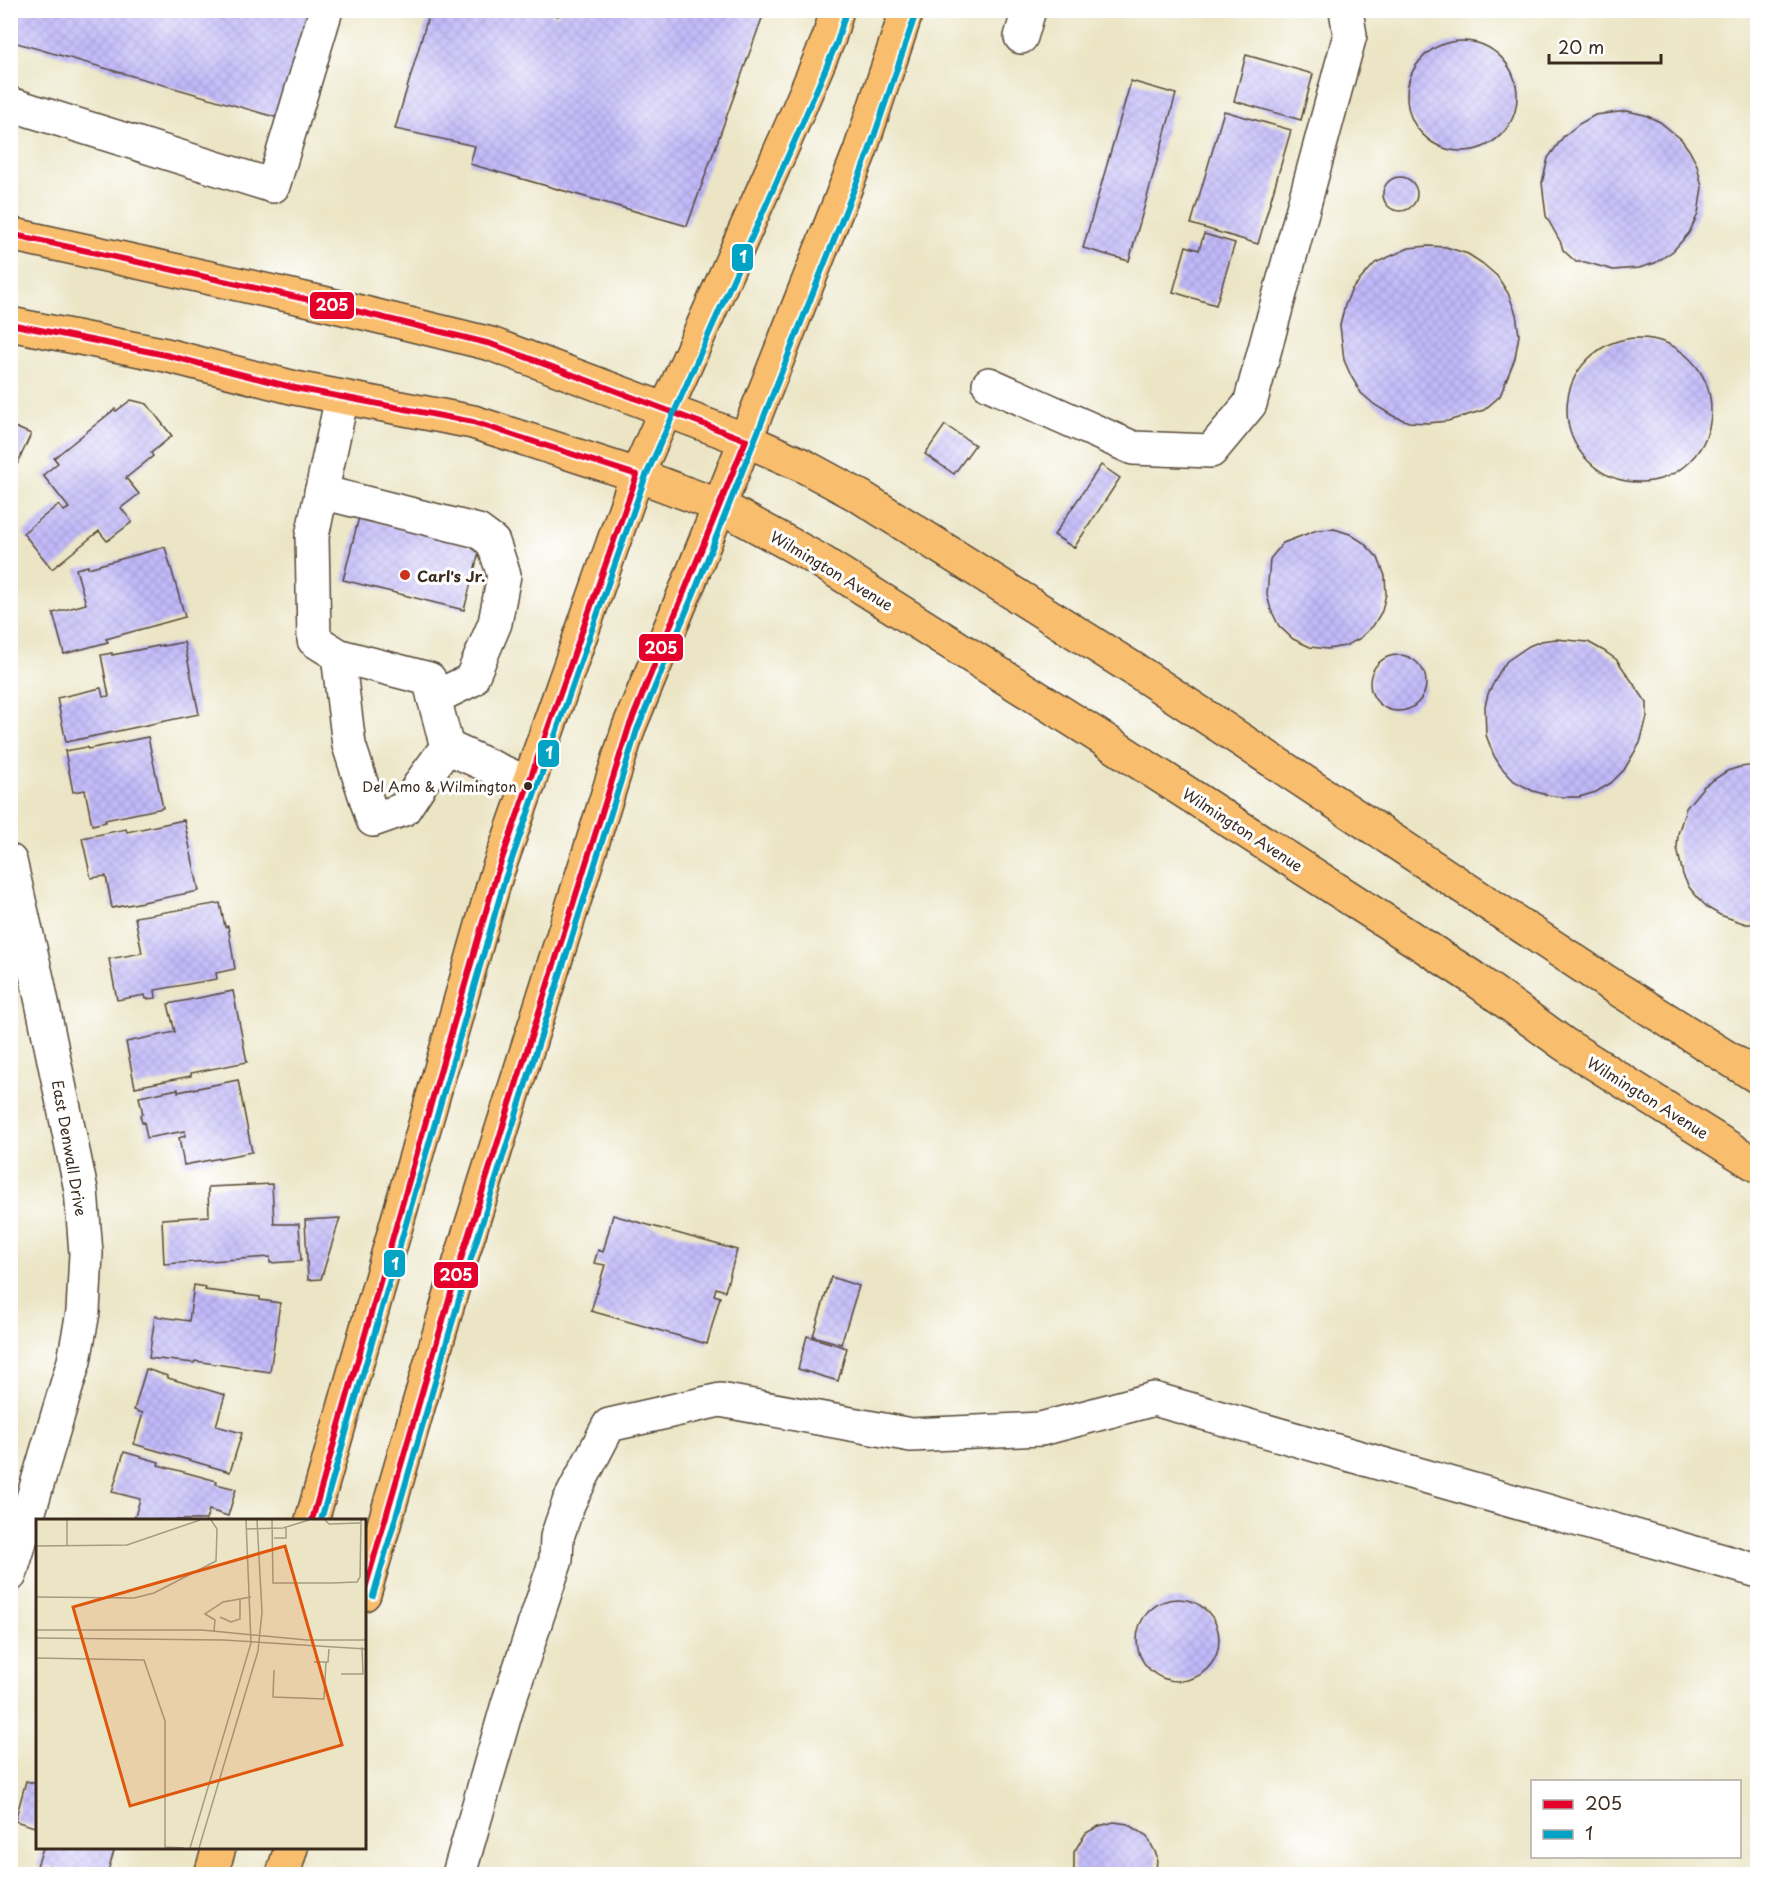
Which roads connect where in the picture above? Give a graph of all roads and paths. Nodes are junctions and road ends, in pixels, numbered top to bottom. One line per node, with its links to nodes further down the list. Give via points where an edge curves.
1 (326, 10): 5 (street, via 273,186)
2 (837, 10): 10 (main road, via 791,127)
3 (907, 10): 11 (main road, via 860,151)
4 (1346, 10): 8 (street, via 1350,35 1250,404 1211,451 1133,448)
5 (10, 104)
6 (10, 234): 10 (main road, via 491,344)
7 (10, 324): 9 (main road, Wilmington Avenue)
8 (989, 384)
9 (342, 397): 12 (main road, Wilmington Avenue, via 473,422); 13 (street)
10 (666, 410): 11 (main road); 12 (main road)
11 (746, 440): 14 (main road); 20 (main road, via 861,497 1143,675 1605,981)
12 (637, 475): 14 (main road, Wilmington Avenue); 18 (main road)
13 (321, 492): 15 (street, via 312,536 314,640); 16 (street, via 477,531 493,542 504,575 495,624 471,680)
14 (720, 506): 21 (main road, Wilmington Avenue, via 818,559 1094,733 1472,977 1564,1044); 25 (main road, via 629,727 460,1262)
15 (336, 655): 16 (street, via 429,679); 17 (street, via 349,745 373,820 404,809)
16 (434, 698): 17 (street)
17 (447, 747): 18 (street)
18 (529, 784): 22 (main road, via 496,876)
19 (10, 861): 24 (street, East Denwall Drive, via 81,1190 86,1253 83,1312 74,1361)
20 (1758, 1077)
21 (1758, 1166)
22 (313, 1519)
23 (1758, 1571): 30 (street, via 1154,1399 1029,1430 911,1435 720,1400 609,1425 569,1502 557,1537 556,1560 508,1704)
24 (10, 1575)
25 (366, 1587)
26 (219, 1849): 28 (main road)
27 (291, 1849): 29 (main road)
28 (212, 1875)
29 (283, 1875)
30 (459, 1875)

